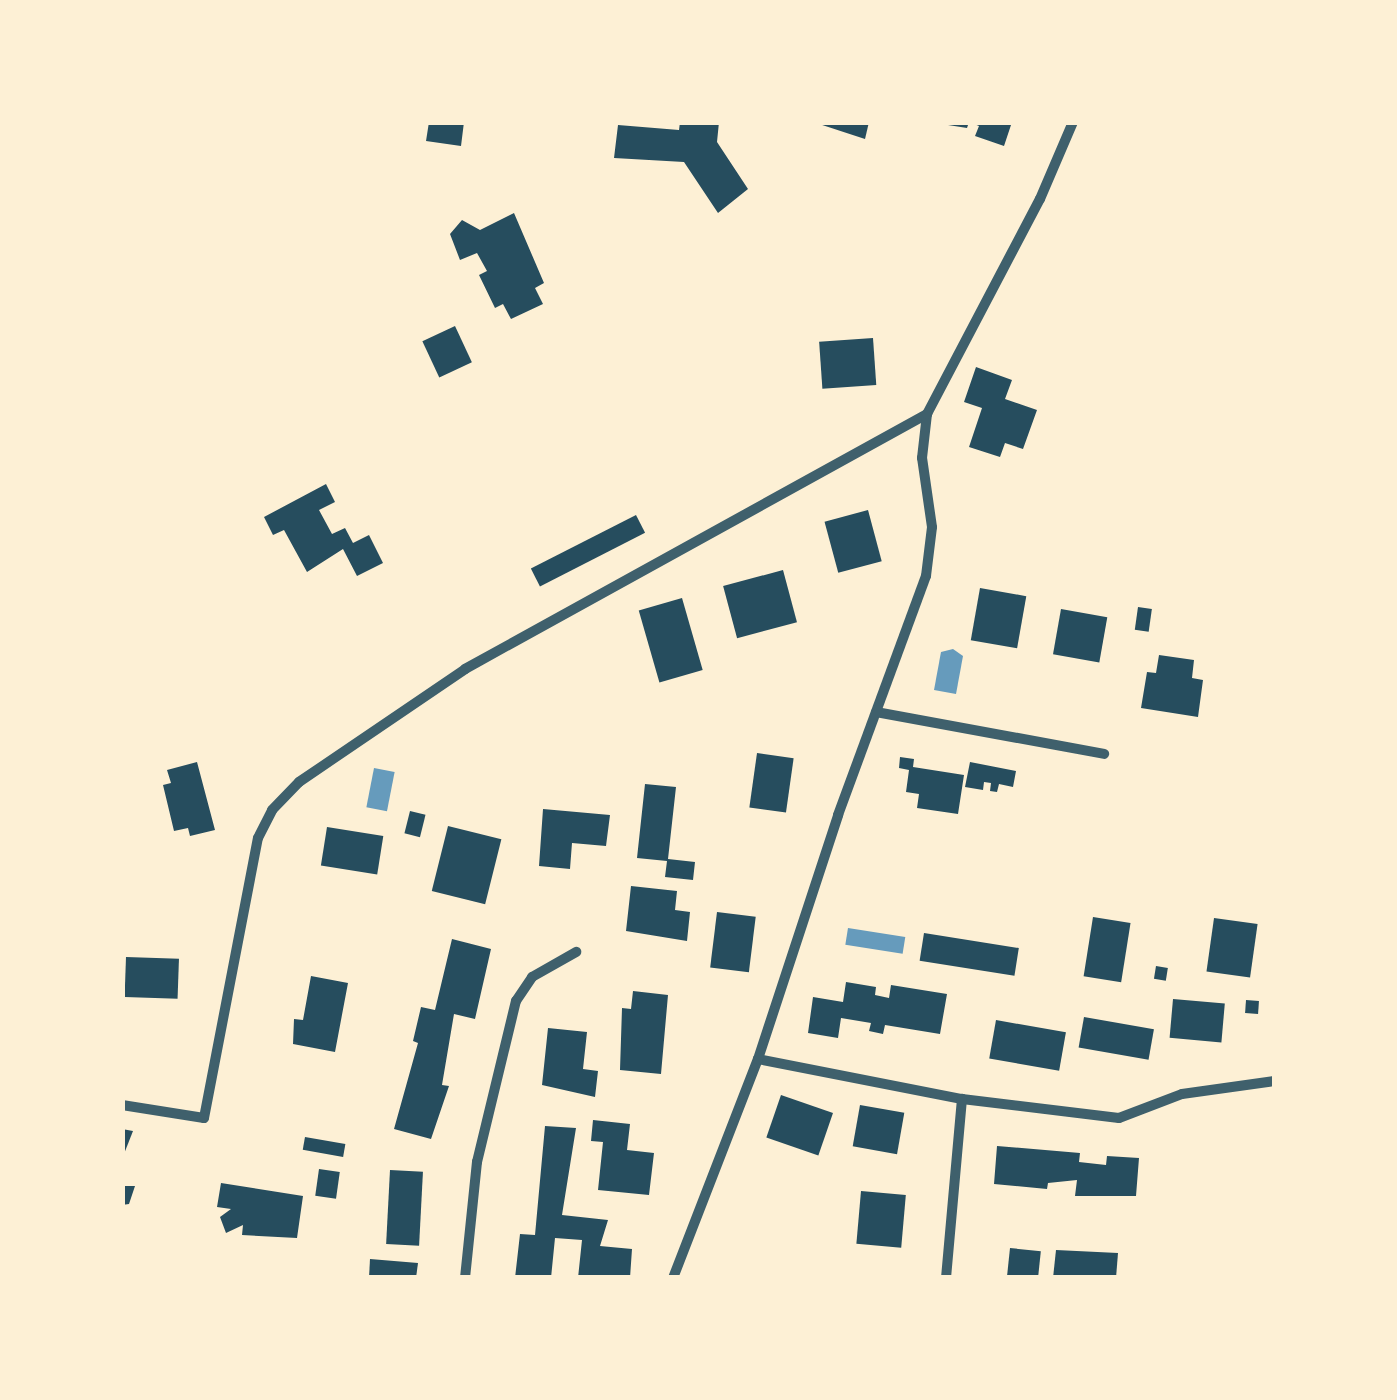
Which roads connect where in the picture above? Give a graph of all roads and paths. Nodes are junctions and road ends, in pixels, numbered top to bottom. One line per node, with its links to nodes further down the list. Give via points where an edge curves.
1 (1072, 122): 2 (street, via 1040,198)
2 (927, 414): 3 (street, via 922,458 932,527 926,576); 9 (street, via 465,668 300,782 272,810 258,838 204,1118)
3 (876, 712): 4 (street); 6 (street)
4 (1104, 754)
5 (576, 952): 10 (street, via 532,976 516,1001 477,1162)
6 (758, 1059): 8 (street); 11 (street)
7 (1274, 1081): 8 (street, via 1182,1094 1119,1118)
8 (962, 1099): 12 (street)
9 (122, 1105)
10 (465, 1278)
11 (674, 1278)
12 (946, 1278)

